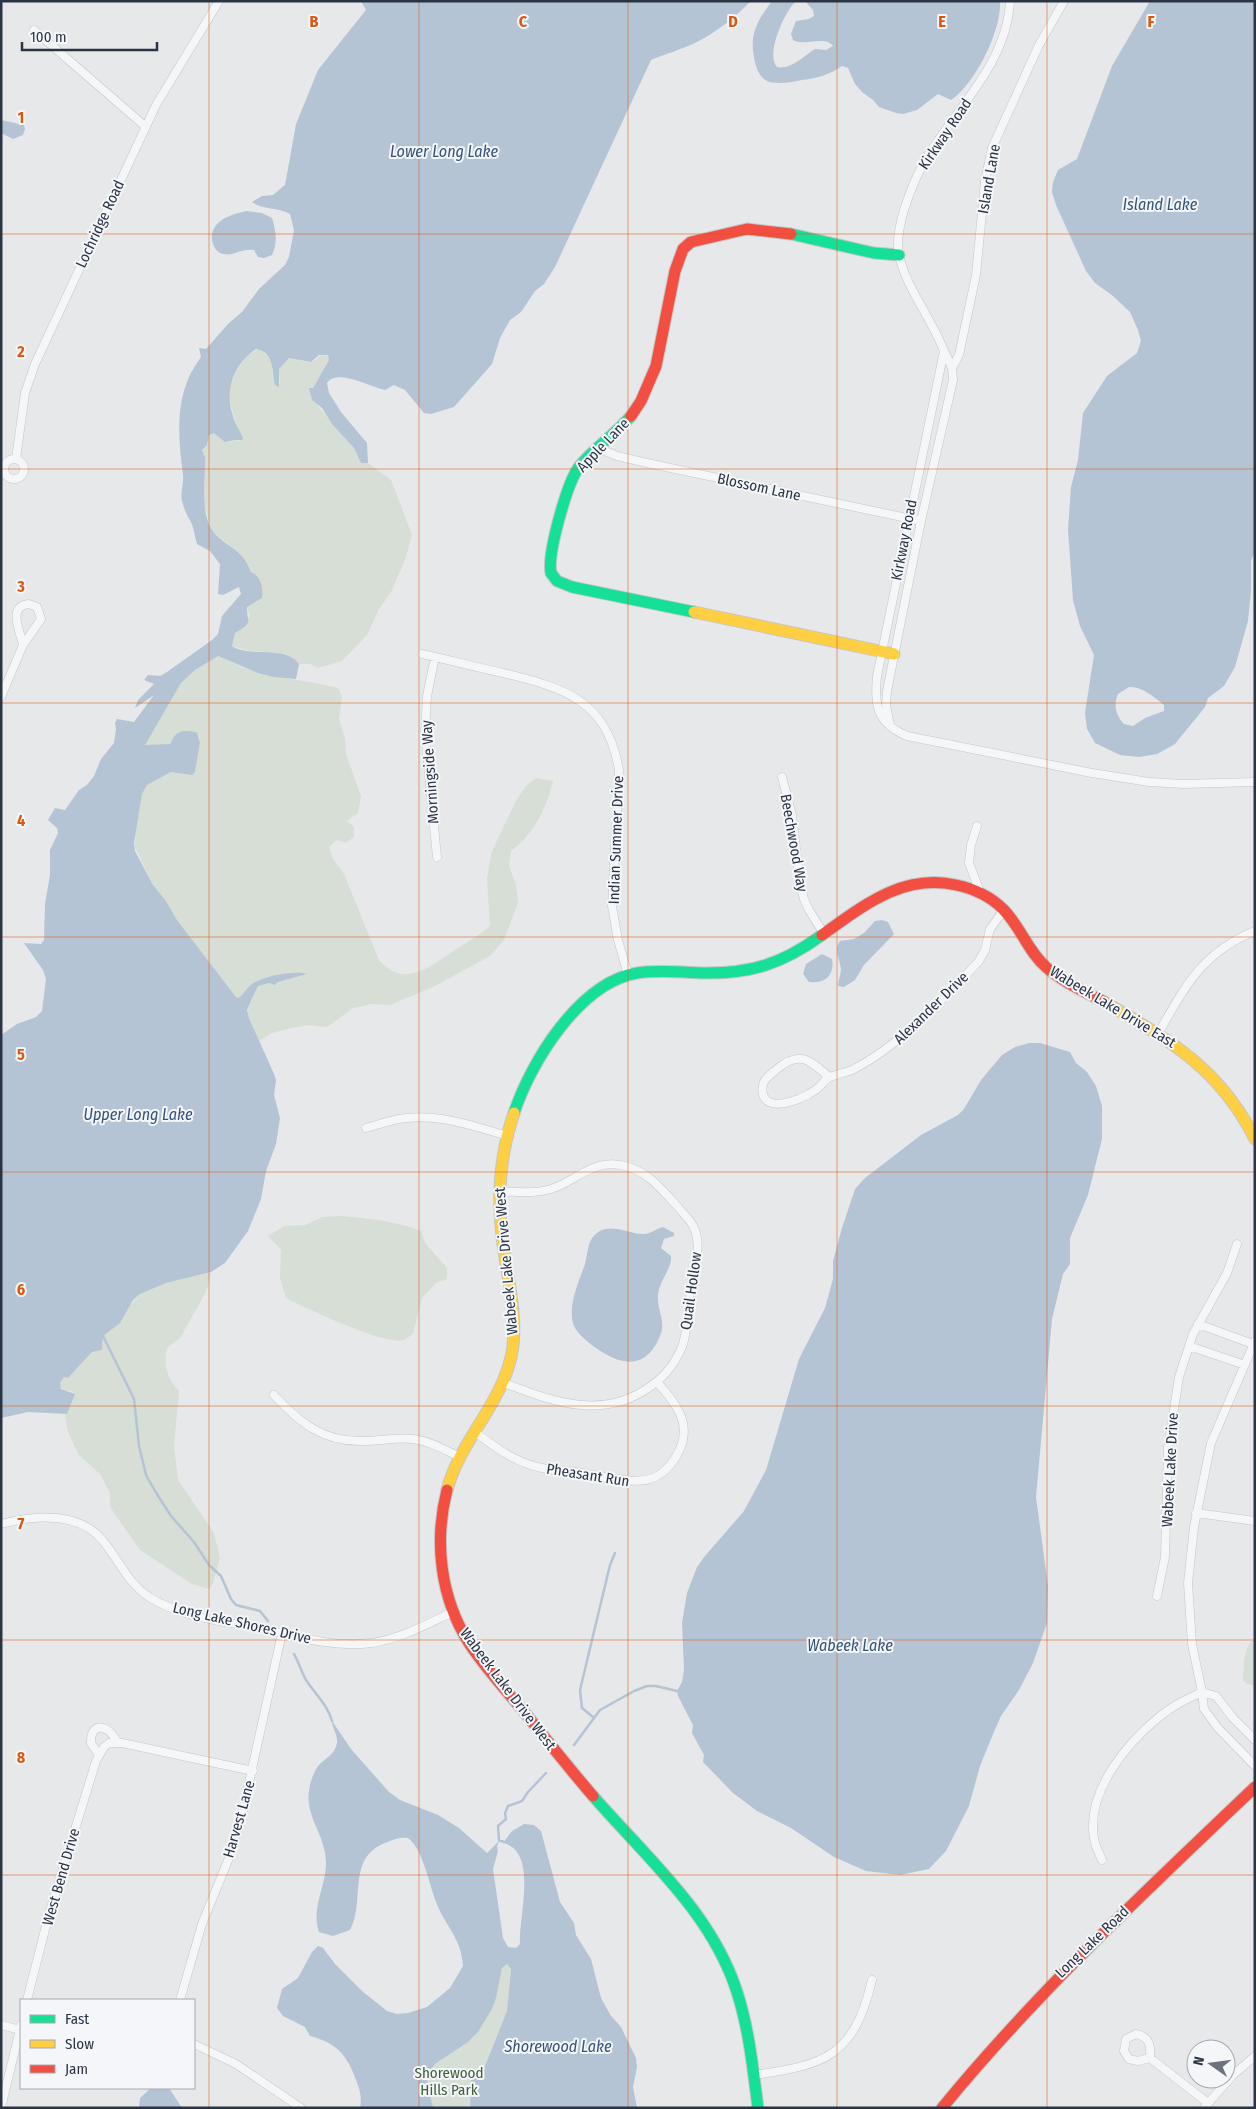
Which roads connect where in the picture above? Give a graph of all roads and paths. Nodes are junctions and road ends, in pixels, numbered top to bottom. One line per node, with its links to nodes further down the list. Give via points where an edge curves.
1 (219, 1): 5 (street, Lochridge Road, via 166,85)
2 (1010, 1): 6 (street, Kirkway Road, via 1006,27 991,62 927,158 912,187 899,231)
3 (1064, 1): 8 (street, Island Lane, via 1039,45 992,148 976,275 959,355)
4 (34, 30): 5 (street)
5 (146, 127): 10 (street, Lochridge Road, via 35,364 24,399)
6 (899, 255): 7 (street, Kirkway Road); 9 (street, Apple Lane, via 874,253 824,240 757,229 734,231 687,244 679,257 648,388 631,416)
7 (944, 352): 8 (street, Kirkway Road); 11 (street, Kirkway Road)
8 (952, 368): 12 (street, Kirkway Road, via 953,380)
9 (598, 448): 11 (street, Blossom Lane, via 647,463); 14 (street, Apple Lane, via 579,467 570,487 550,569 556,581 572,587)
10 (16, 459)
11 (908, 518): 12 (street, Blossom Lane); 14 (street, Kirkway Road)
12 (921, 521): 14 (street, Kirkway Road)
13 (23, 645): 13 (street, via 41,619 37,607 29,604 21,606 16,613); 17 (street)
14 (888, 652): 18 (street, Kirkway Road, via 886,705); 18 (street, Kirkway Road, via 877,676 876,705 880,716)
15 (422, 654): 16 (street, Indian Summer Drive)
16 (435, 657): 22 (street, Morningside Way, via 427,696 425,733); 27 (street, Indian Summer Drive, via 562,690 588,708 608,734 615,751 620,781 612,906)
17 (1, 697)
18 (890, 726): 20 (street, via 913,737 1101,774 1183,784)
19 (782, 777): 26 (street, Beechwood Way, via 792,815 804,899)
20 (1255, 782)
21 (977, 826): 23 (street, via 969,863)
22 (437, 857)
23 (980, 892): 24 (street, Wabeek Lake Drive East); 26 (street, Wabeek Lake Drive East, via 942,881 909,883 884,894)
24 (1004, 910): 28 (street, Wabeek Lake Drive East, via 1033,953 1052,972); 29 (street, Alexander Drive, via 990,929 979,961 918,1022 880,1053 853,1069)
25 (1255, 932): 28 (street, via 1232,942 1206,960 1183,989)
26 (824, 934): 27 (street, Wabeek Lake Drive East, via 788,957 748,971)
27 (628, 975): 31 (street, Wabeek Lake Drive West, via 599,988 568,1017 528,1077)
28 (1158, 1034): 32 (street, Wabeek Lake Drive East, via 1187,1053 1217,1081)
29 (829, 1077): 29 (street, Alexander Drive, via 808,1060 796,1058 767,1077 762,1089 767,1100 779,1104 808,1094)
30 (366, 1128): 31 (street, via 423,1117)
31 (506, 1135): 33 (street, Wabeek Lake Drive West)
32 (1255, 1138)
33 (498, 1191): 39 (street, Wabeek Lake Drive West, via 514,1316 512,1346); 40 (street, Quail Hollow, via 542,1191 568,1182 592,1167 617,1165 634,1169 651,1179 691,1223 695,1229 697,1249 686,1332 675,1361)
34 (1237, 1244): 35 (street, Wabeek Lake Drive, via 1227,1273)
35 (1198, 1324): 36 (street); 37 (street, Wabeek Lake Drive)
36 (1254, 1342): 38 (street)
37 (1189, 1346): 38 (street); 47 (street, Wabeek Lake Drive, via 1179,1377 1171,1423 1166,1557)
38 (1245, 1365): 44 (street, via 1211,1443)
39 (504, 1382): 40 (street, Quail Hollow, via 555,1400 597,1406 627,1400); 42 (street, Wabeek Lake Drive West, via 496,1401)
40 (657, 1382): 42 (street, Pheasant Run, via 682,1417 683,1437 668,1468 643,1482 534,1466 505,1453)
41 (274, 1395): 43 (street, via 300,1422 331,1437 362,1441 414,1439)
42 (475, 1432): 43 (street, Wabeek Lake Drive West)
43 (460, 1457): 48 (street, Wabeek Lake Drive West, via 445,1497 440,1532 440,1563)
44 (1196, 1513): 45 (street); 50 (street, via 1188,1600 1194,1658)
45 (1255, 1521)
46 (1, 1524): 49 (street, Long Lake Shores Drive, via 40,1518 79,1523 104,1542 135,1586 158,1602 183,1612)
47 (1157, 1596)
48 (453, 1612): 49 (street, Long Lake Shores Drive, via 414,1630 371,1643 332,1643); 67 (street, Wabeek Lake Drive West, via 478,1654 561,1760 678,1890 712,1936 736,1988)
49 (282, 1633): 55 (street, Harvest Lane)
50 (1202, 1692): 51 (street, via 1216,1696); 54 (street, via 1204,1709 1210,1719); 57 (street, via 1159,1717 1136,1739 1112,1770 1094,1814 1094,1838)
51 (1255, 1740)
52 (117, 1742): 53 (street, via 109,1743); 53 (street, via 107,1728 95,1730 91,1743); 55 (street)
53 (99, 1755): 59 (street, West Bend Drive, via 52,1906)
54 (1255, 1766)
55 (253, 1771): 60 (street, Harvest Lane, via 236,1837 202,1924)
56 (1255, 1787): 72 (street, Long Lake Road, via 1045,1989 985,2054)
57 (1102, 1860)
58 (872, 1980): 67 (street, via 861,2018 835,2051 808,2066)
59 (27, 1999)
60 (180, 1999)
61 (1, 2025): 62 (street)
62 (20, 2029)
63 (20, 2033): 69 (street)
64 (195, 2044): 70 (street, via 236,2064)
65 (1255, 2056): 68 (street)
66 (1150, 2058): 68 (street)
67 (754, 2075): 71 (street, Wabeek Lake Drive West)
68 (1206, 2105)
69 (2, 2108)
70 (301, 2108)
71 (758, 2108)
72 (942, 2108)

